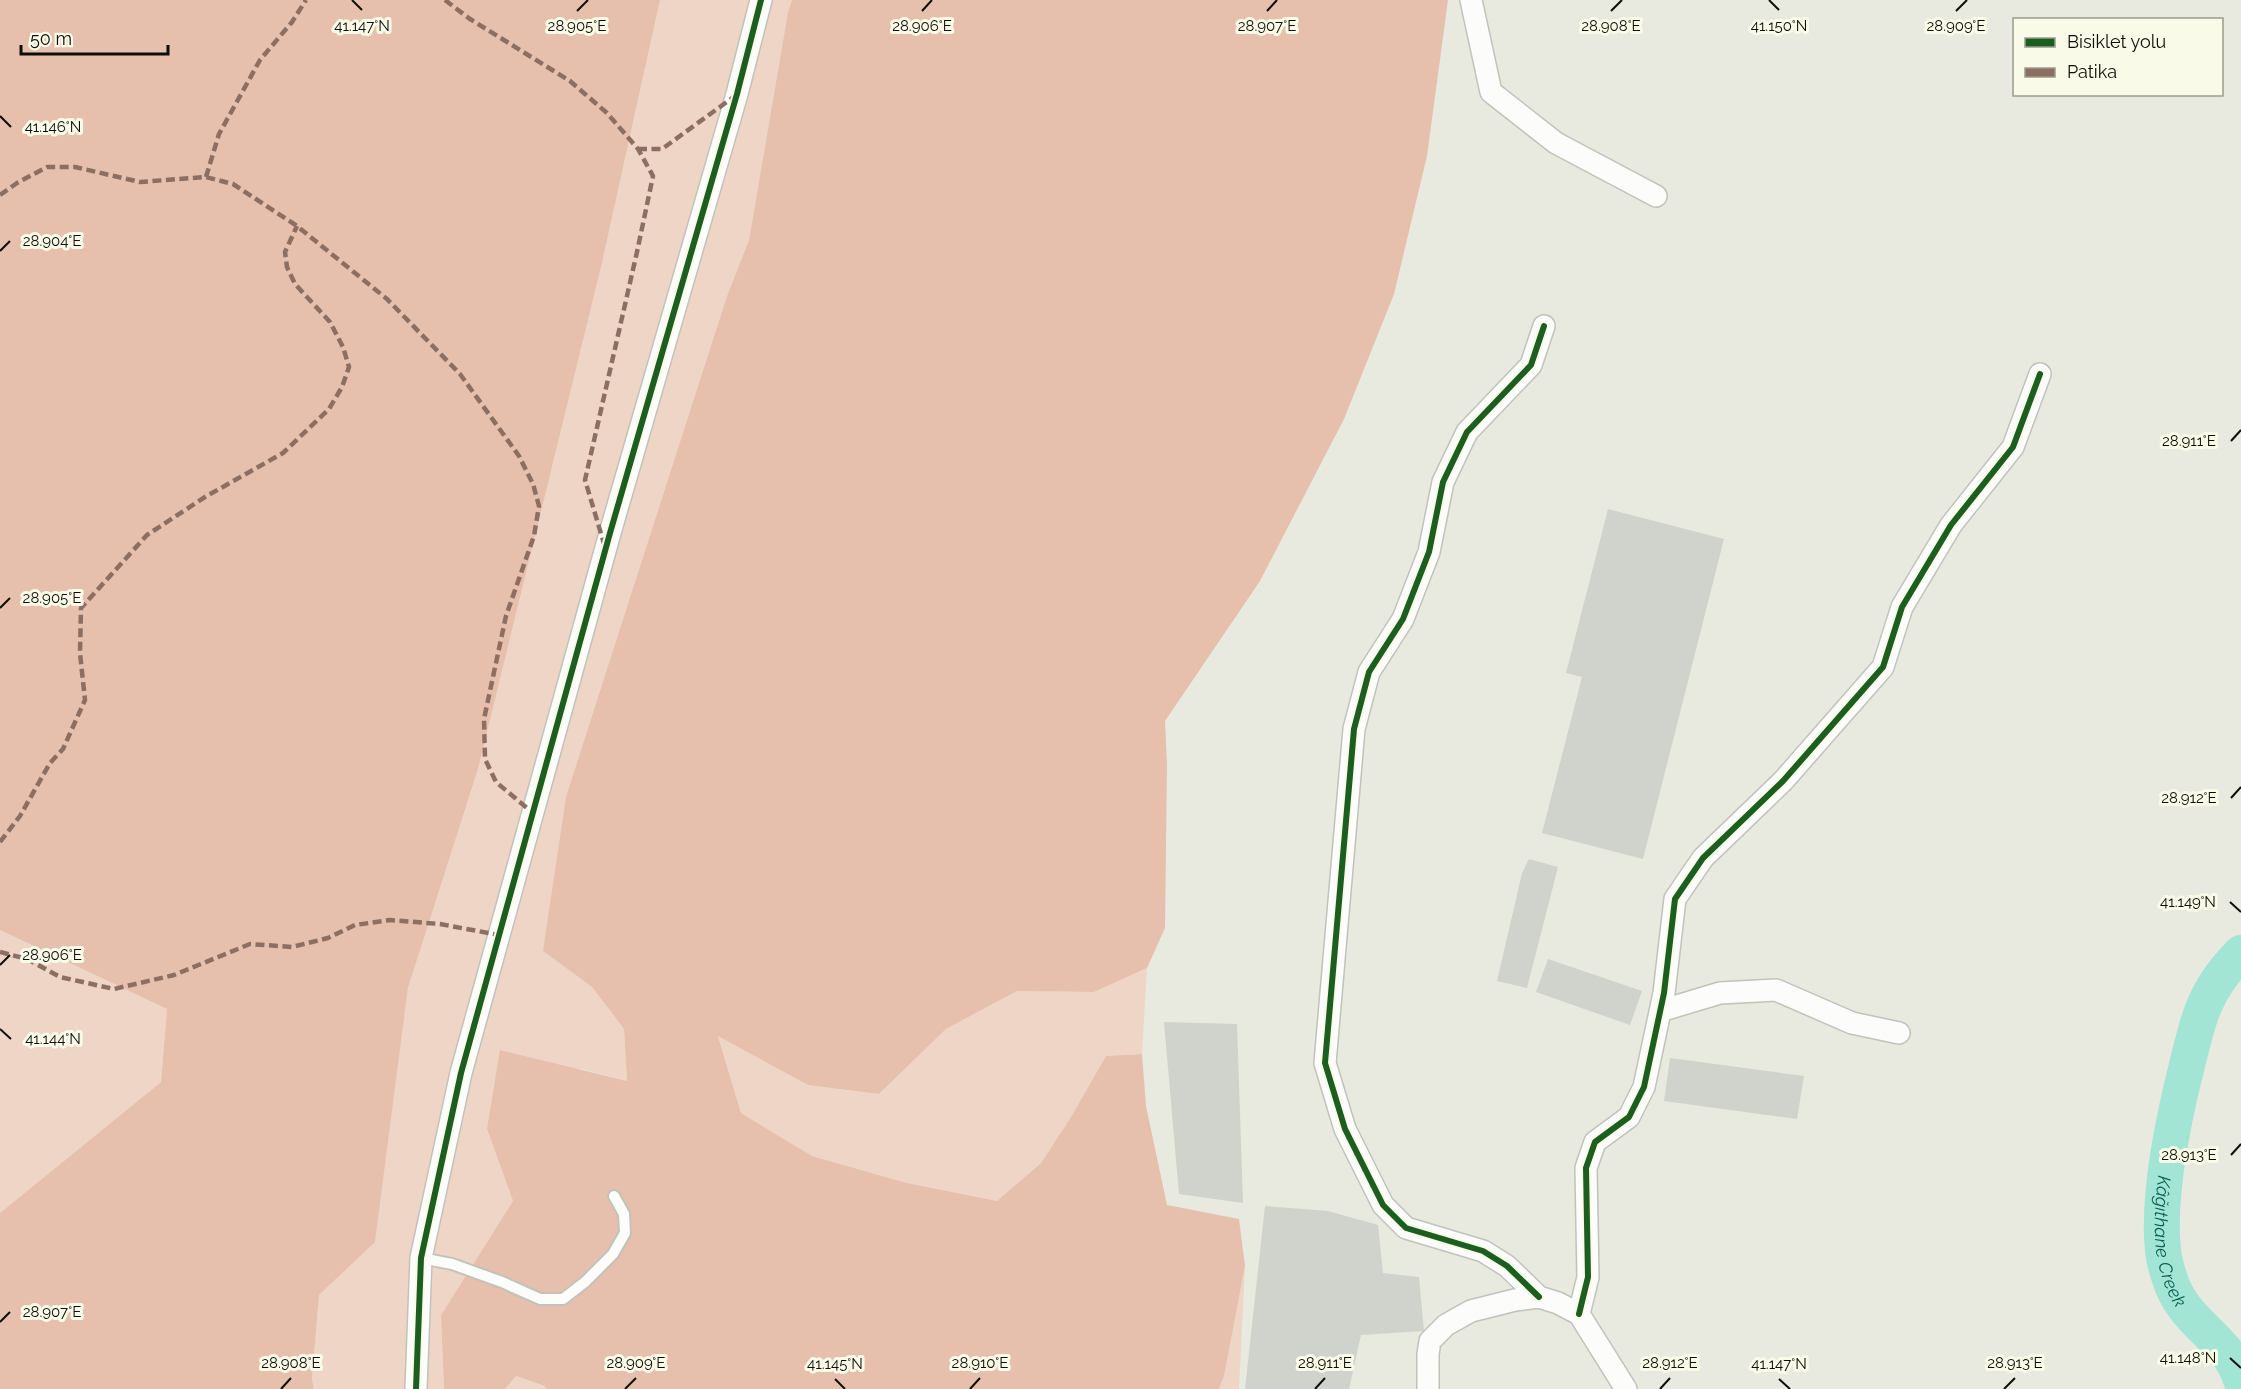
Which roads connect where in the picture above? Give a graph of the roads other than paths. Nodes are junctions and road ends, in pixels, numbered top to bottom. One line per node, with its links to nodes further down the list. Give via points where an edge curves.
1 (761, 0): 9 (street, via 738,94 610,533 461,1073)
2 (1471, 0): 3 (street, via 1491,92 1556,143)
3 (1656, 196)
4 (1544, 326): 10 (street, via 1531,365 1467,432 1443,482 1429,552 1403,619 1369,672 1354,729 1325,1063 1345,1129 1383,1205 1406,1228 1483,1251 1508,1266)
5 (2040, 374): 6 (street, via 2013,447 1951,525 1902,607 1883,667 1783,781 1703,858 1675,899)
6 (1660, 1011): 7 (street, via 1720,993 1776,990 1852,1023); 11 (street, via 1644,1087 1629,1117 1594,1142 1586,1168 1588,1277)
7 (1899, 1033)
8 (614, 1196): 9 (lane, via 624,1214 625,1233 613,1254 563,1299 540,1299 452,1264)
9 (421, 1258): 12 (street)
10 (1539, 1297): 11 (street); 13 (street, via 1471,1311 1446,1325 1430,1341)
11 (1579, 1314): 14 (street)
12 (416, 1389)
13 (1428, 1389)
14 (1626, 1389)

